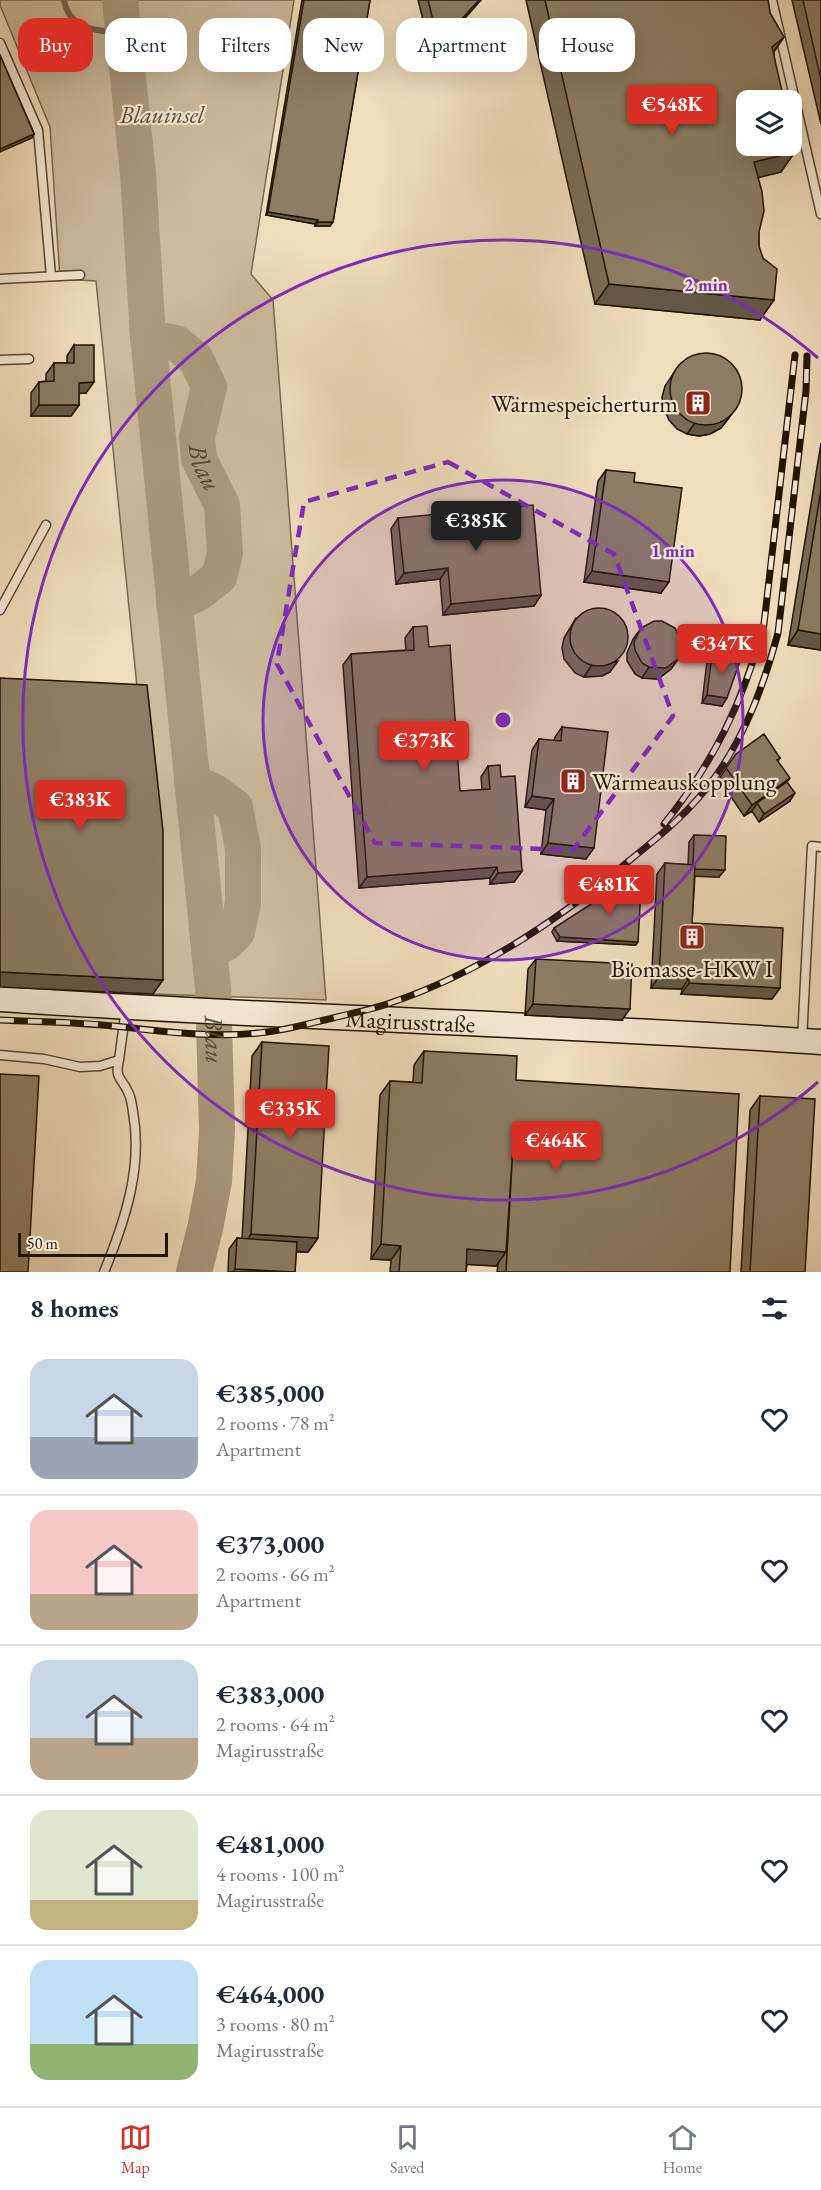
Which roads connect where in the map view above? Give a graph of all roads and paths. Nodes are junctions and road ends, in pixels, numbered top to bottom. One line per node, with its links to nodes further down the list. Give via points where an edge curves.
1 (772, 0): 3 (lane)
2 (0, 43): 5 (lane, via 38,130)
3 (821, 214)
4 (80, 275): 5 (lane)
5 (51, 276): 6 (lane)
6 (0, 279)
7 (29, 359): 8 (lane)
8 (0, 360)
9 (45, 525): 10 (lane)
10 (0, 610)
11 (821, 847): 14 (lane, via 812,846)
12 (0, 999): 13 (street, Magirusstraße)
13 (126, 1008): 14 (street, Magirusstraße, via 651,1030); 16 (lane)
14 (812, 1041)
15 (0, 1055): 16 (lane, via 80,1067)
16 (118, 1060): 17 (lane, via 118,1075 129,1092 133,1112 136,1158 122,1228)
17 (104, 1272)

